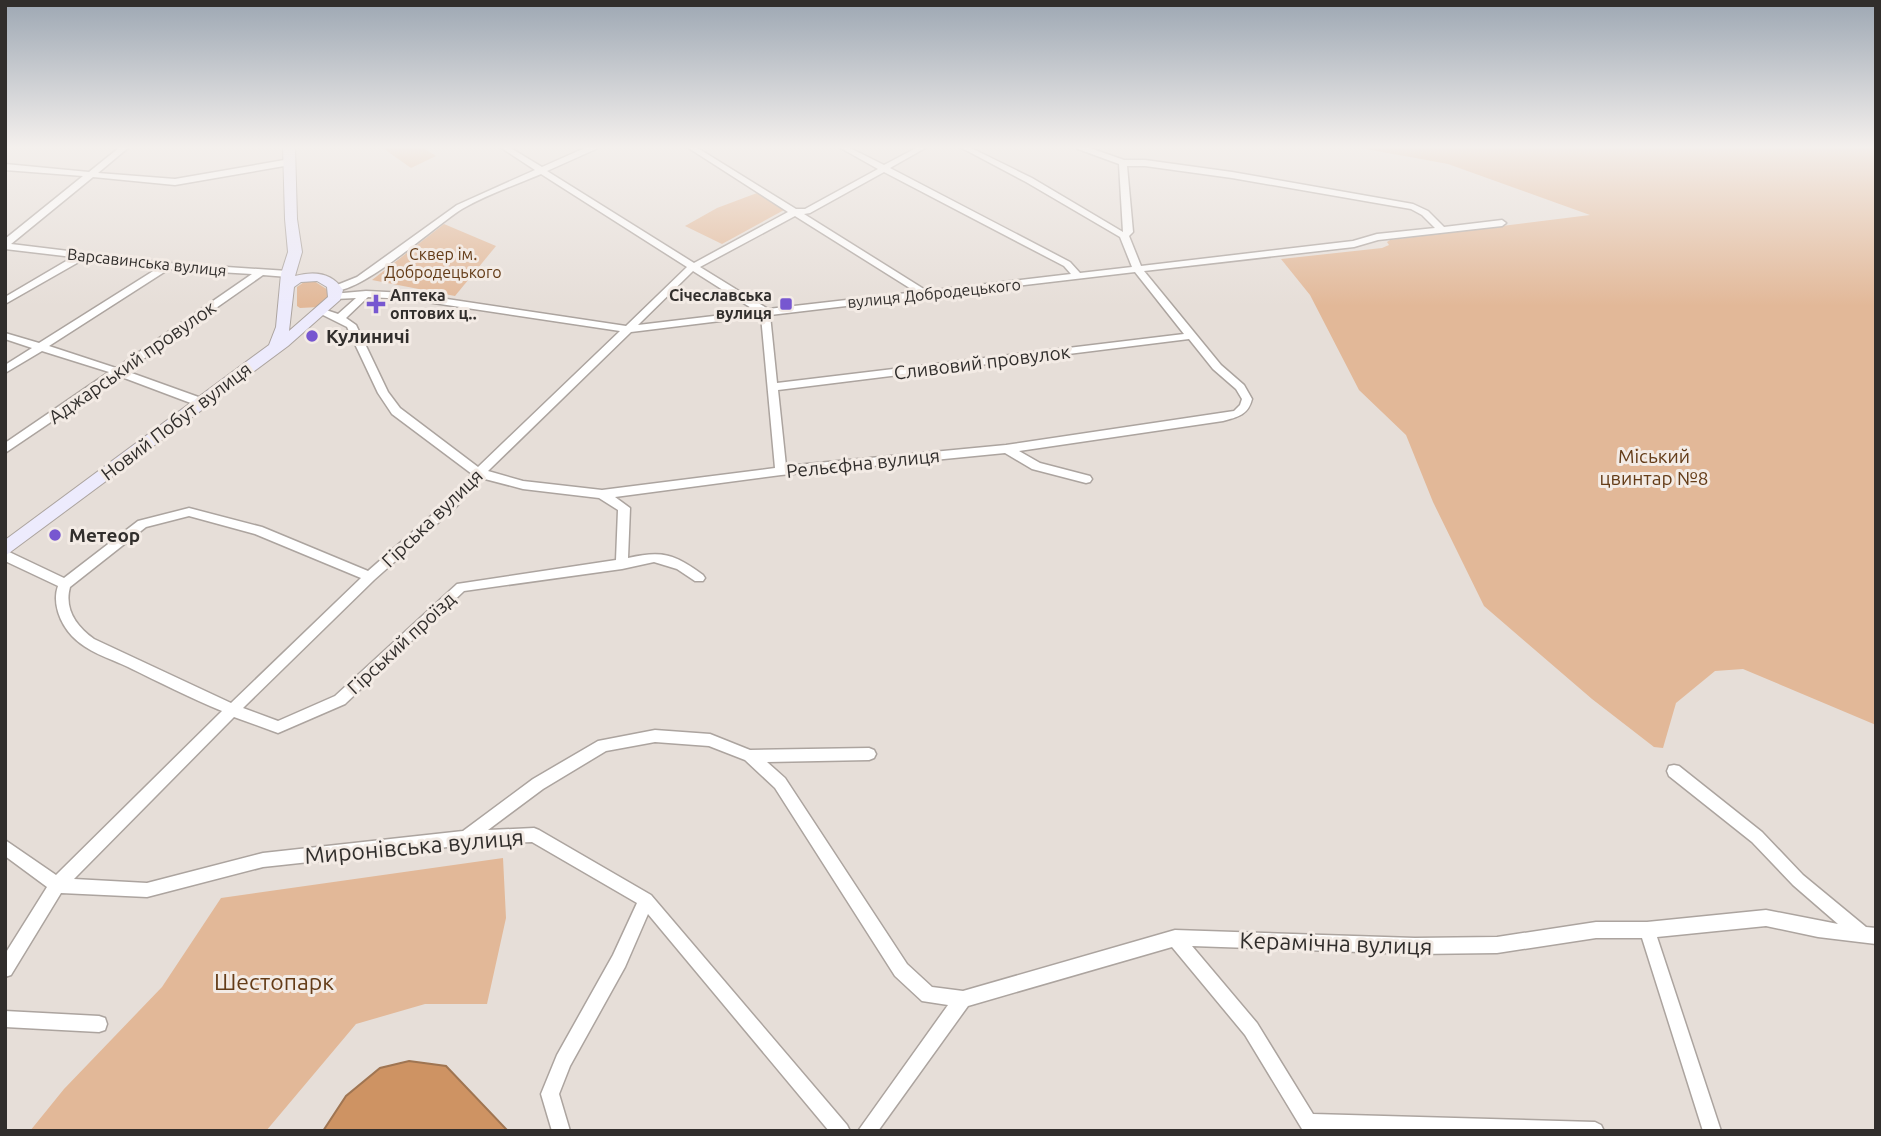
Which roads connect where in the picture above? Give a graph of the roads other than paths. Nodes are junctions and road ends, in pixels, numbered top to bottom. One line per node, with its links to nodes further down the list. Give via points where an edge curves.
1 (58, 200): 15 (street)
2 (291, 200): 16 (main road)
3 (473, 200): 25 (street, Новий Побут вулиця)
4 (586, 200): 19 (street)
5 (776, 200): 11 (street)
6 (828, 200): 11 (street, Гірська вулиця)
7 (945, 200): 23 (street, via 1067,264)
8 (1063, 200): 14 (street)
9 (1126, 200): 14 (street, via 1128,232)
10 (1373, 200): 13 (street, via 1413,207)
11 (795, 212): 19 (street, Гірська вулиця); 26 (street)
12 (1502, 223): 13 (street, вулиця Добродецького)
13 (1441, 229): 20 (street, вулиця Добродецького)
14 (1124, 236): 20 (street)
15 (5, 245): 17 (street, Варсавинська вулиця)
16 (295, 252): 22 (main road); 24 (main road)
17 (85, 255): 18 (street, Варсавинська вулиця); 28 (street)
18 (167, 266): 21 (street, Варсавинська вулиця); 36 (street)
19 (691, 268): 31 (street); 33 (street, Гірська вулиця)
20 (1138, 270): 23 (street, вулиця Добродецького); 35 (street)
21 (259, 274): 24 (street, Варсавинська вулиця); 39 (street, Аджарський провулок)
22 (317, 275): 24 (main road); 25 (main road, via 330,281)
23 (1078, 277): 26 (street, вулиця Добродецького)
24 (287, 279): 29 (main road)
25 (335, 293): 27 (street, вулиця Добродецького); 30 (main road, Новий Побут вулиця)
26 (924, 293): 31 (street, вулиця Добродецького)
27 (366, 294): 32 (street); 33 (street, вулиця Добродецького)
28 (5, 301)
29 (287, 307): 30 (main road, via 295,312); 37 (main road)
30 (320, 311): 32 (street); 37 (main road, Новий Побут вулиця)
31 (765, 312): 33 (street, вулиця Добродецького); 40 (street)
32 (340, 318): 45 (street, via 351,325 396,411)
33 (627, 329): 45 (street, Гірська вулиця)
34 (5, 336): 36 (street)
35 (1191, 336): 40 (street, Сливовий провулок); 43 (street, Рельєфна вулиця, via 1240,387 1247,399 1237,414)
36 (40, 347): 38 (street); 39 (street)
37 (274, 348): 41 (main road, Новий Побут вулиця)
38 (5, 370)
39 (119, 372): 41 (street); 42 (street, Аджарський провулок)
40 (773, 387): 44 (street)
41 (200, 402): 48 (main road, Новий Побут вулиця)
42 (5, 449)
43 (1006, 449): 44 (street, Рельєфна вулиця); 46 (street, via 1036,466)
44 (781, 471): 47 (street, Рельєфна вулиця)
45 (479, 473): 47 (street, Рельєфна вулиця, via 523,485); 51 (street, Гірська вулиця, via 452,504)
46 (1086, 479)
47 (602, 494): 50 (street, via 624,508)
48 (5, 549)
49 (5, 555): 53 (street)
50 (622, 564): 52 (street, Гірський проїзд, via 654,557 681,565); 54 (street, Гірський проїзд, via 461,587 340,700 278,727)
51 (370, 577): 53 (street, via 258,530 190,512 142,524); 54 (street, Гірська вулиця)
52 (699, 579)
53 (65, 584): 54 (street, Гірський проїзд, via 61,592 65,616 79,635)
54 (231, 711): 60 (street, Гірська вулиця)
55 (869, 754): 56 (street)
56 (750, 755): 58 (street, via 710,740 655,736 603,745); 66 (street, via 780,783 901,970 928,995)
57 (1674, 771): 63 (street, via 1758,837 1798,880)
58 (466, 838): 60 (street, Миронівська вулиця, via 263,860 147,890); 61 (street, Миронівська вулиця, via 534,835)
59 (5, 847): 60 (street)
60 (57, 885): 65 (street, Гірська вулиця)
61 (646, 900): 70 (street, via 550,1094); 71 (street, Миронівська вулиця)
62 (1647, 930): 63 (street, Керамічна вулиця, via 1766,918); 64 (street, Керамічна вулиця, via 1596,930 1497,945); 74 (street)
63 (1871, 936)
64 (1175, 938): 66 (street, Керамічна вулиця); 69 (street, via 1251,1029)
65 (5, 969)
66 (963, 999): 72 (street)
67 (5, 1019): 68 (street)
68 (99, 1024)
69 (1309, 1127): 73 (street)
70 (561, 1131)
71 (841, 1131)
72 (867, 1131)
73 (1595, 1131)
74 (1712, 1131)

